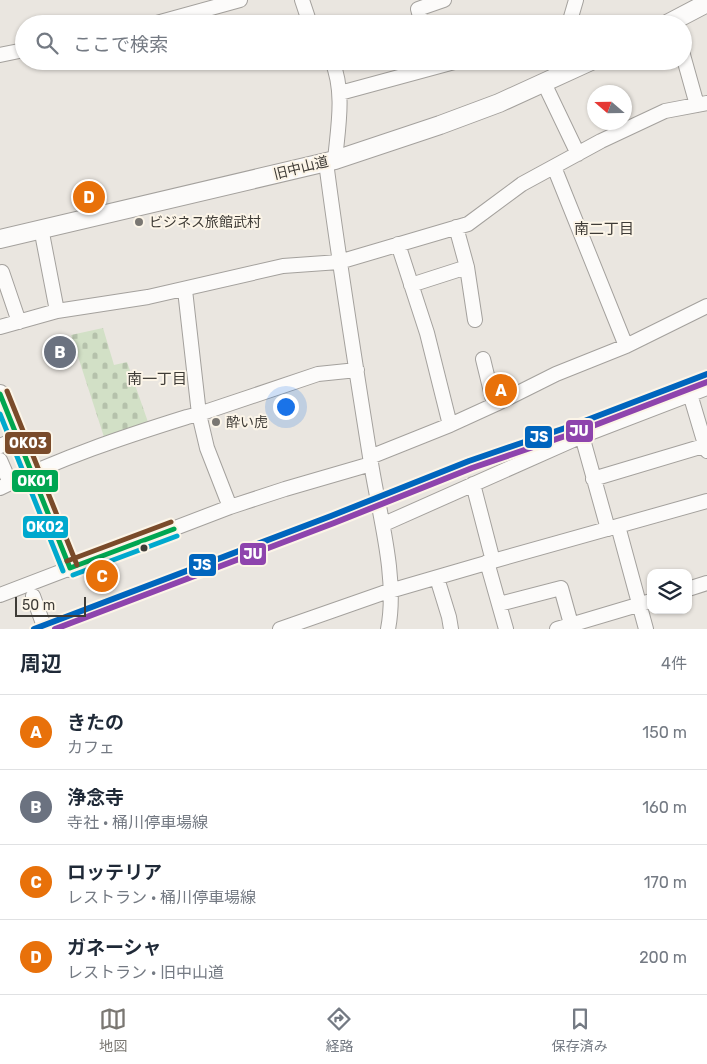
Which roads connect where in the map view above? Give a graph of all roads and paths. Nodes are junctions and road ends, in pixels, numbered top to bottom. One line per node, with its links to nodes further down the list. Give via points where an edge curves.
1 (240, 0): 6 (street)
2 (302, 0): 7 (street)
3 (444, 0): 8 (street, via 418,9)
4 (576, 0): 9 (street)
5 (707, 3): 10 (main road)
6 (186, 15)
7 (307, 15)
8 (420, 15)
9 (572, 15)
10 (686, 15)
11 (15, 52): 12 (street)
12 (0, 55)
13 (335, 70): 18 (street)
14 (416, 70): 18 (street)
15 (559, 70): 17 (main road, 旧中山道)
16 (689, 70): 19 (street)
17 (544, 82): 20 (street); 21 (main road, 旧中山道, via 440,125)
18 (340, 93): 21 (street)
19 (702, 104): 20 (street, via 665,111)
20 (578, 154): 22 (street)
21 (331, 161): 24 (main road, 旧中山道); 27 (street)
22 (554, 167): 23 (street, via 522,184 468,224); 37 (street)
23 (456, 227): 26 (street); 28 (street)
24 (41, 228): 25 (main road, 旧中山道); 33 (street)
25 (0, 239)
26 (398, 244): 27 (street); 30 (street)
27 (339, 262): 31 (street, via 283,266); 39 (street)
28 (467, 267): 30 (street); 34 (street)
29 (2, 272): 35 (street)
30 (411, 285): 45 (street)
31 (185, 290): 33 (street); 44 (street)
32 (707, 306): 37 (street)
33 (57, 311): 35 (street)
34 (475, 320)
35 (19, 322): 36 (street)
36 (0, 327)
37 (626, 346): 43 (street, via 556,374)
38 (483, 359): 43 (street)
39 (357, 370): 44 (street, via 318,374); 51 (street)
40 (707, 388): 42 (street)
41 (0, 394): 47 (main road)
42 (690, 394): 46 (street); 49 (street)
43 (494, 404): 45 (street)
44 (199, 414): 52 (street); 57 (street, via 207,448)
45 (450, 424): 51 (street)
46 (582, 436): 53 (street); 54 (street)
47 (18, 438): 48 (street); 52 (main road)
48 (0, 446)
49 (706, 447): 53 (street)
50 (0, 460): 55 (street)
51 (370, 461): 57 (street); 58 (street)
52 (31, 472): 55 (street); 61 (main road)
53 (593, 479): 59 (street)
54 (473, 484): 58 (street); 60 (street)
55 (5, 485)
56 (707, 501): 59 (street)
57 (230, 507): 61 (street)
58 (384, 524): 65 (street)
59 (613, 528): 60 (street); 68 (street)
60 (490, 562): 62 (street); 69 (street)
61 (70, 568): 66 (street)
62 (436, 578): 65 (street); 74 (street)
63 (707, 583): 64 (street)
64 (692, 588)
65 (390, 592): 72 (street); 73 (street)
66 (0, 595)
67 (33, 596): 71 (street)
68 (645, 603): 70 (street); 77 (street)
69 (499, 604): 70 (street, via 561,588); 75 (street)
70 (570, 624): 76 (street)
71 (45, 629)
72 (280, 629)
73 (388, 629)
74 (451, 629)
75 (506, 629)
76 (557, 629)
77 (646, 629)

